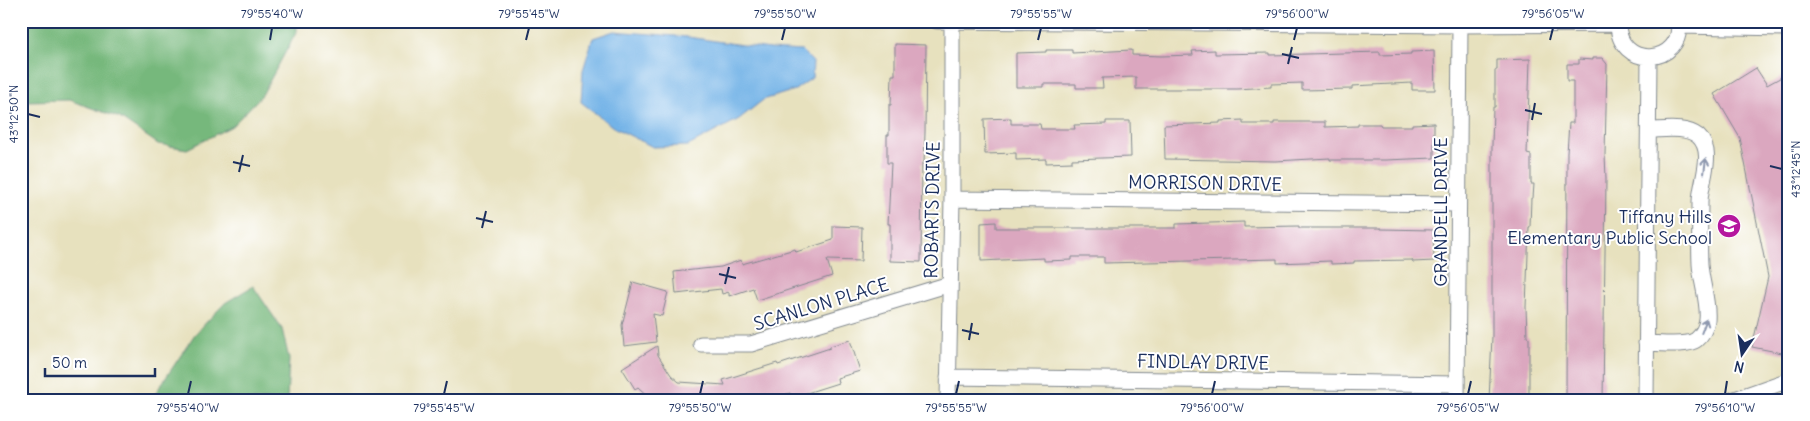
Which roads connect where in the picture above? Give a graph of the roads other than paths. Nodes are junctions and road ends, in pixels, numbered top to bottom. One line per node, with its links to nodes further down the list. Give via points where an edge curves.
1 (937, 21): 2 (street)
2 (952, 22): 4 (street); 10 (street, ROBARTS DRIVE)
3 (1618, 22): 6 (street); 8 (street, via 1624,46 1640,56)
4 (1267, 23): 6 (street)
5 (1678, 23): 7 (street); 8 (street, via 1673,45 1658,56)
6 (1460, 25): 11 (street, GRANDELL DRIVE)
7 (1789, 28)
8 (1650, 57): 9 (street)
9 (1649, 130): 13 (street); 13 (street, one-way to 9, via 1694,341 1703,333 1708,312 1700,264 1700,196 1706,150 1698,136 1685,131)
10 (952, 199): 11 (street, MORRISON DRIVE); 12 (street, ROBARTS DRIVE)
11 (1458, 204): 17 (street, GRANDELL DRIVE)
12 (950, 284): 14 (street, SCANLON PLACE, via 751,344); 15 (street, ROBARTS DRIVE)
13 (1646, 343): 20 (street)
14 (701, 344)
15 (948, 377): 17 (street, FINDLAY DRIVE); 18 (street, ROBARTS DRIVE)
16 (1789, 380): 21 (street)
17 (1457, 384): 19 (street, GRANDELL DRIVE)
18 (948, 400)
19 (1457, 400)
20 (1646, 400)
21 (1732, 400)

